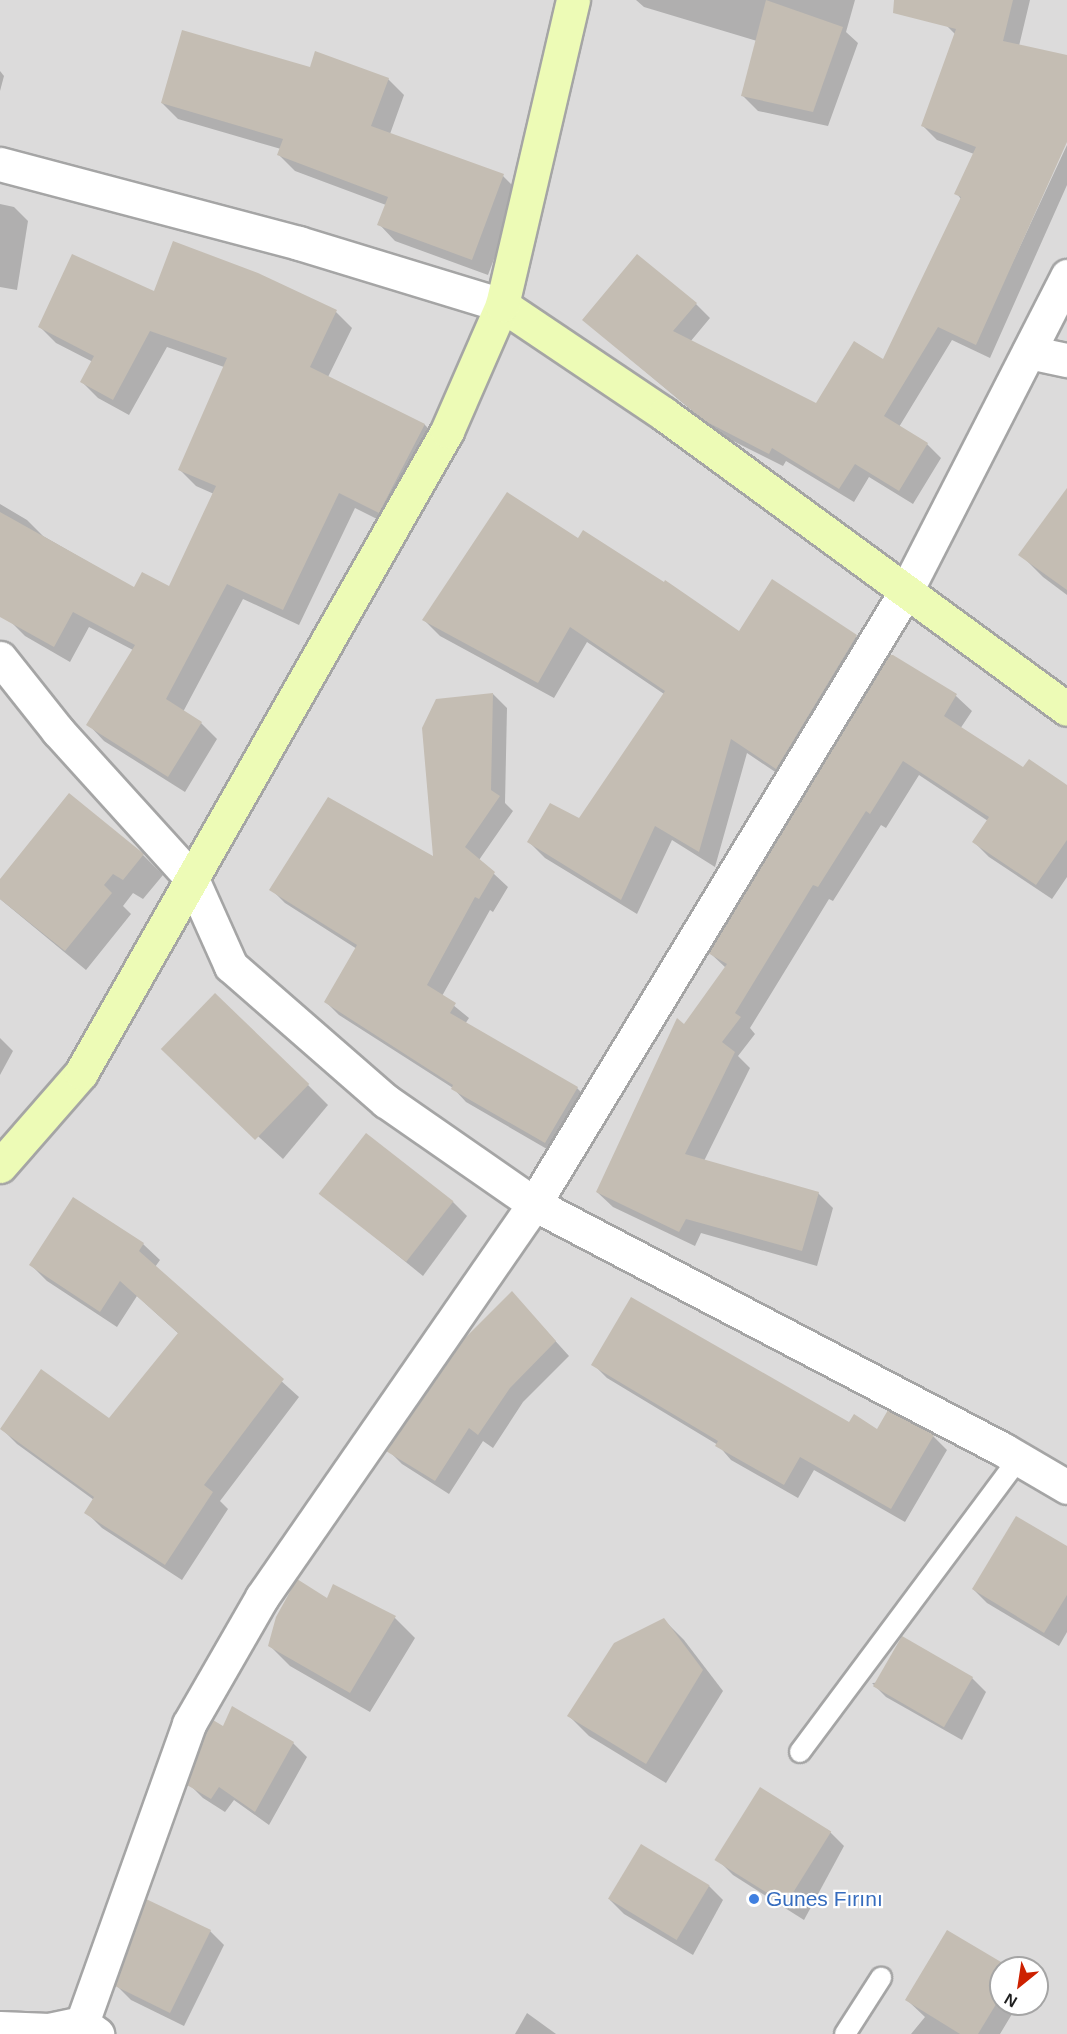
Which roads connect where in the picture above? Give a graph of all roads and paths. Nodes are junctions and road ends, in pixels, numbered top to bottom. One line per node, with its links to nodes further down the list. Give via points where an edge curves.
1 (573, 0): 4 (street)
2 (0, 164): 4 (street, via 299,243)
3 (1067, 276): 5 (street)
4 (502, 305): 7 (street, via 664,414); 10 (street, via 447,431)
5 (1029, 352): 6 (street); 7 (street)
6 (1067, 360)
7 (906, 591): 9 (street); 12 (street)
8 (0, 658): 10 (street, via 58,731)
9 (1067, 709)
10 (192, 879): 11 (street, via 81,1073); 12 (street, via 231,966 387,1101)
11 (0, 1166)
12 (534, 1204): 13 (street); 18 (street, via 262,1597 189,1724)
13 (1018, 1458): 14 (street); 15 (lane)
14 (1067, 1487)
15 (800, 1752)
16 (881, 1978): 19 (lane)
17 (0, 2028): 18 (street)
18 (90, 2029)
19 (845, 2034)

